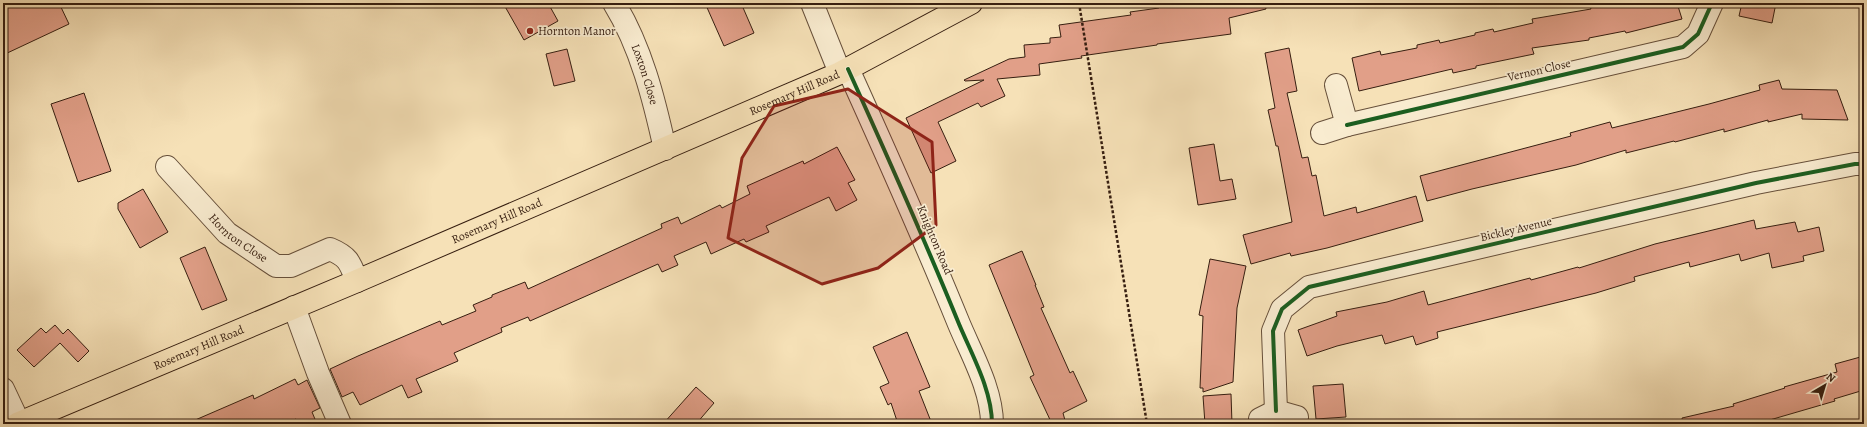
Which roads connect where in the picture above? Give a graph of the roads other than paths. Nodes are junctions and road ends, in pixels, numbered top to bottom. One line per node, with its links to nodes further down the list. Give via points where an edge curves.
1 (614, 3): 9 (street, Loxton Close, via 625,20 653,98)
2 (812, 3): 5 (street, Knighton Road)
3 (970, 3): 5 (main road, Rosemary Hill Road)
4 (1712, 3): 7 (street, Vernon Close, via 1698,34 1683,47)
5 (844, 71): 9 (main road, Rosemary Hill Road); 18 (street, Knighton Road, via 930,253 985,388 992,408)
6 (1336, 85): 7 (street)
7 (1347, 125): 8 (street, Vernon Close)
8 (1322, 133)
9 (665, 149): 12 (main road, Rosemary Hill Road)
10 (1864, 164): 15 (street, Bickley Avenue, via 1756,183 1309,287 1282,309 1273,331 1268,415)
11 (167, 167): 12 (street, Hornton Close, via 227,233 276,266 291,266 330,249 343,254)
12 (357, 280): 13 (main road, Rosemary Hill Road)
13 (294, 307): 16 (main road, Rosemary Hill Road); 17 (street)
14 (3, 389): 16 (street)
15 (1297, 417)
16 (18, 423)
17 (340, 424)
18 (992, 424)

